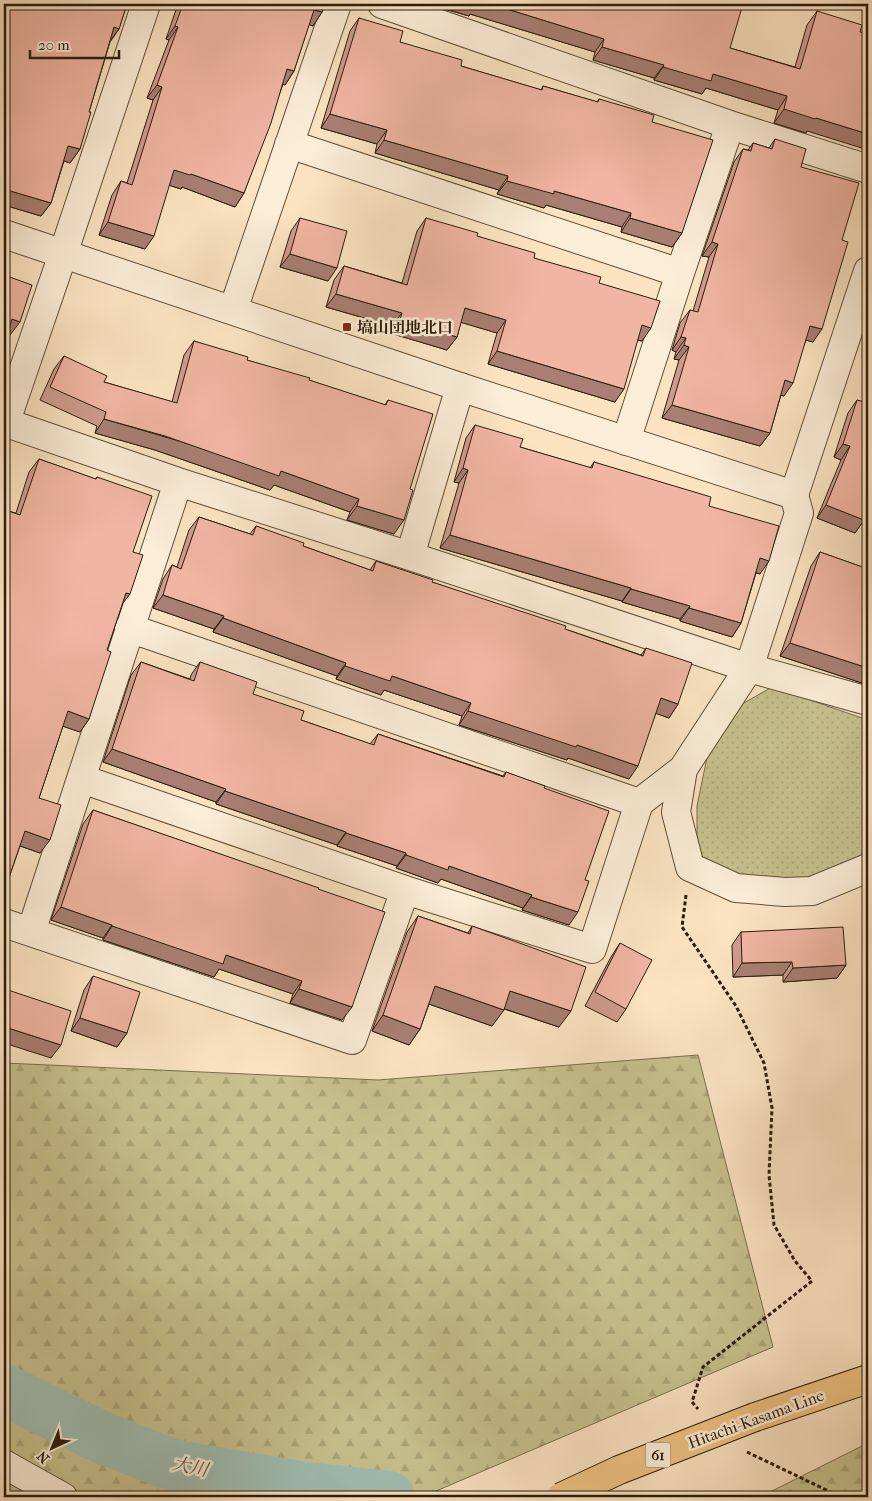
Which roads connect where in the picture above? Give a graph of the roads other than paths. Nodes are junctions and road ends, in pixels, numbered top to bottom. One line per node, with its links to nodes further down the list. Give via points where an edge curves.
1 (146, 4): 8 (street)
2 (337, 4): 5 (street)
3 (382, 4): 4 (street)
4 (730, 125): 6 (street); 10 (street)
5 (289, 144): 10 (street); 11 (street)
6 (868, 169)
7 (4, 234): 8 (street)
8 (63, 254): 11 (street); 13 (street)
9 (868, 271): 16 (street)
10 (680, 273): 14 (street)
11 (233, 310): 12 (street)
12 (460, 387): 14 (street); 17 (street)
13 (4, 424): 15 (street)
14 (626, 441): 16 (street)
15 (178, 482): 17 (street); 18 (street)
16 (794, 495): 19 (street, via 799,513)
17 (410, 556): 19 (street)
18 (129, 628): 22 (street); 23 (street)
19 (749, 668): 20 (street); 21 (street)
20 (868, 701)
21 (683, 769): 23 (street); 24 (street, via 676,812 690,867 736,888 785,892 812,891)
22 (82, 779): 25 (street); 27 (street)
23 (639, 803): 25 (street, via 592,950)
24 (868, 868)
25 (405, 890): 27 (street, via 352,1040)
26 (4, 924): 27 (street)
27 (31, 932)
28 (868, 1380): 31 (main road, Hitachi-Kasama Line / 61, bridge, via 755,1417)
29 (4, 1464): 30 (street)
30 (63, 1497)
31 (561, 1497)

